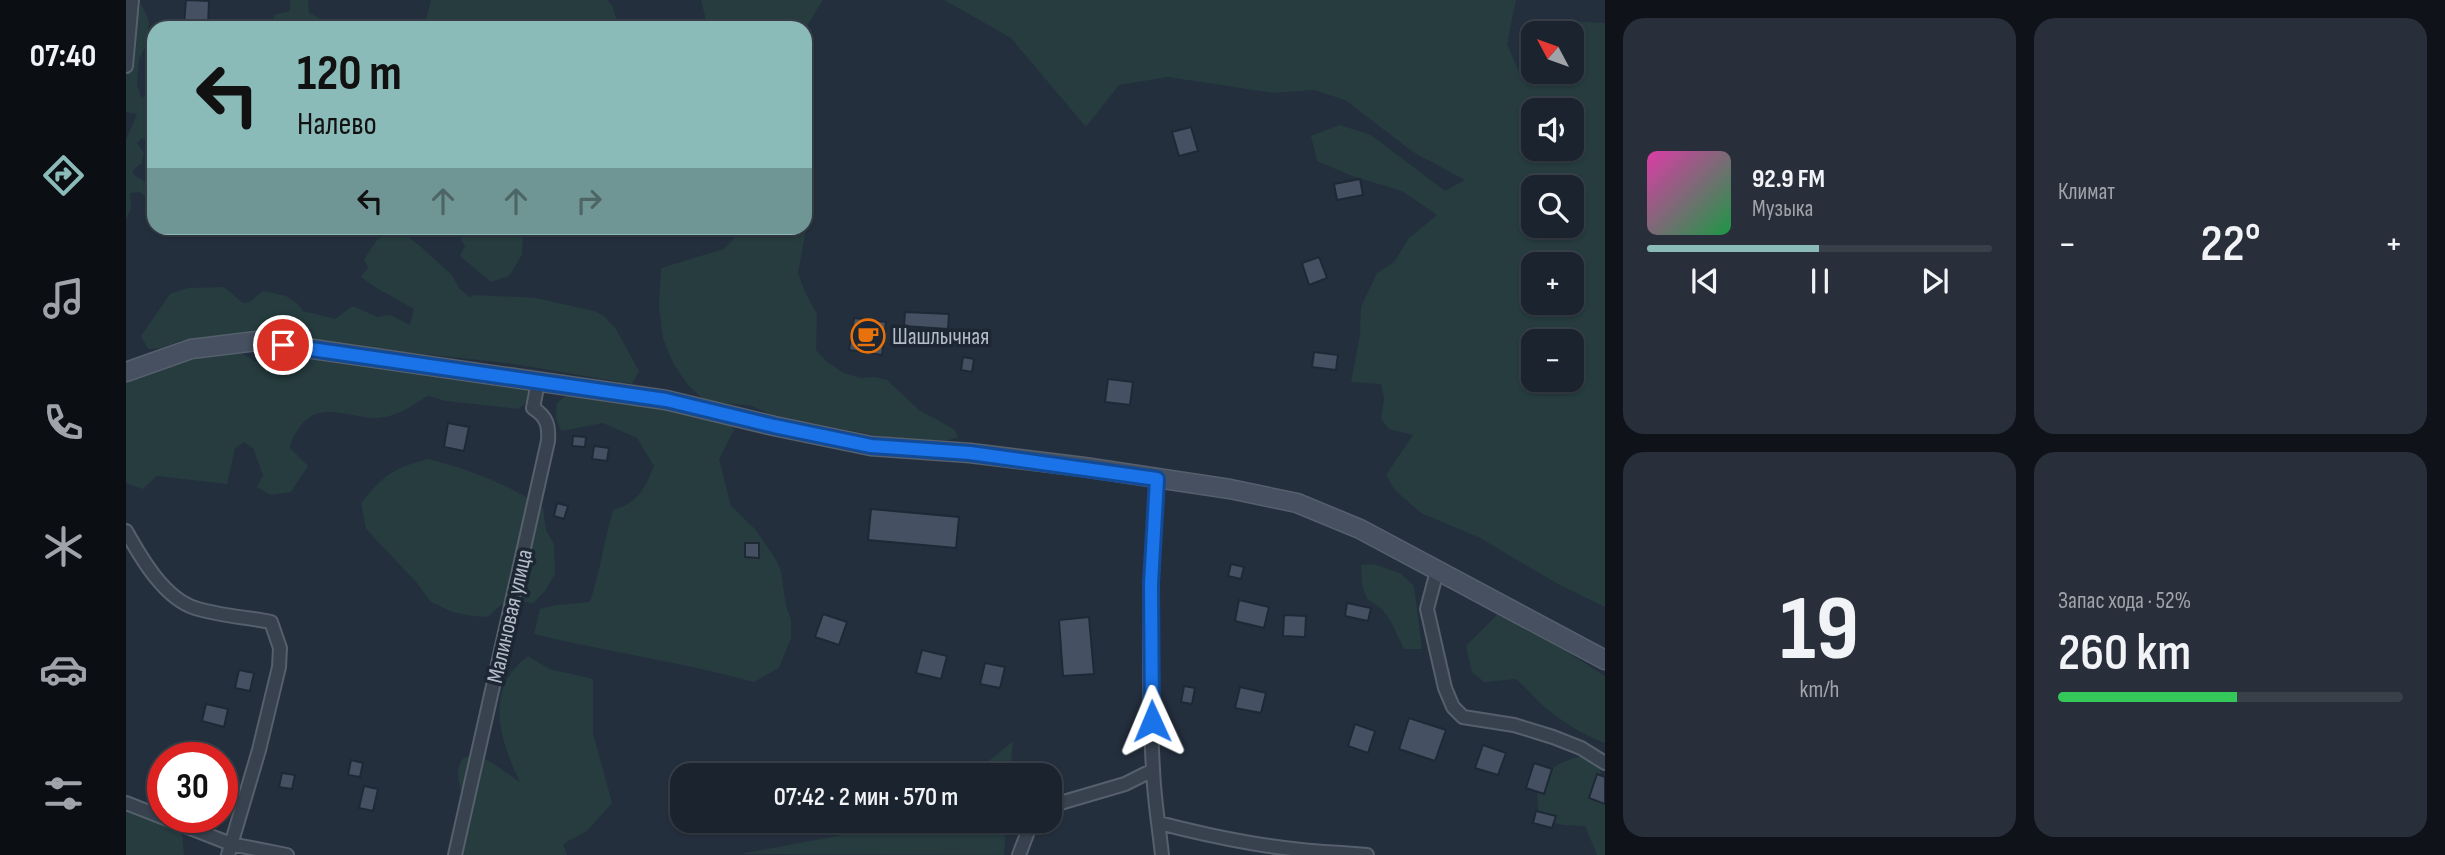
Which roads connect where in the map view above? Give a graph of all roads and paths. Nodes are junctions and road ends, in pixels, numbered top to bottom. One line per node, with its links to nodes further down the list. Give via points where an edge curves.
1 (132, 0): 2 (street)
2 (126, 66)
3 (126, 372): 4 (main road, via 191,349 257,341)
4 (538, 382): 5 (main road, via 666,400 871,446 970,453); 18 (street, Малиновая улица, via 533,403 549,425 548,441)
5 (1157, 479): 7 (main road, via 1297,503 1360,529); 10 (street, via 1151,584)
6 (126, 531): 15 (street, via 172,594 192,607 271,622 277,633 279,667)
7 (1437, 571): 8 (main road); 9 (street, via 1427,608 1453,707 1463,717 1514,725 1572,744)
8 (1605, 660)
9 (1605, 763)
10 (1153, 770): 11 (street, via 1125,784); 13 (street)
11 (1062, 802)
12 (126, 803): 15 (street)
13 (1159, 823): 16 (street, via 1225,840); 20 (street)
14 (1027, 833): 19 (street)
15 (230, 849): 17 (street)
16 (1343, 854): 21 (street)
17 (286, 855)
18 (455, 855)
19 (1019, 855)
20 (1163, 855)
21 (1367, 855)

